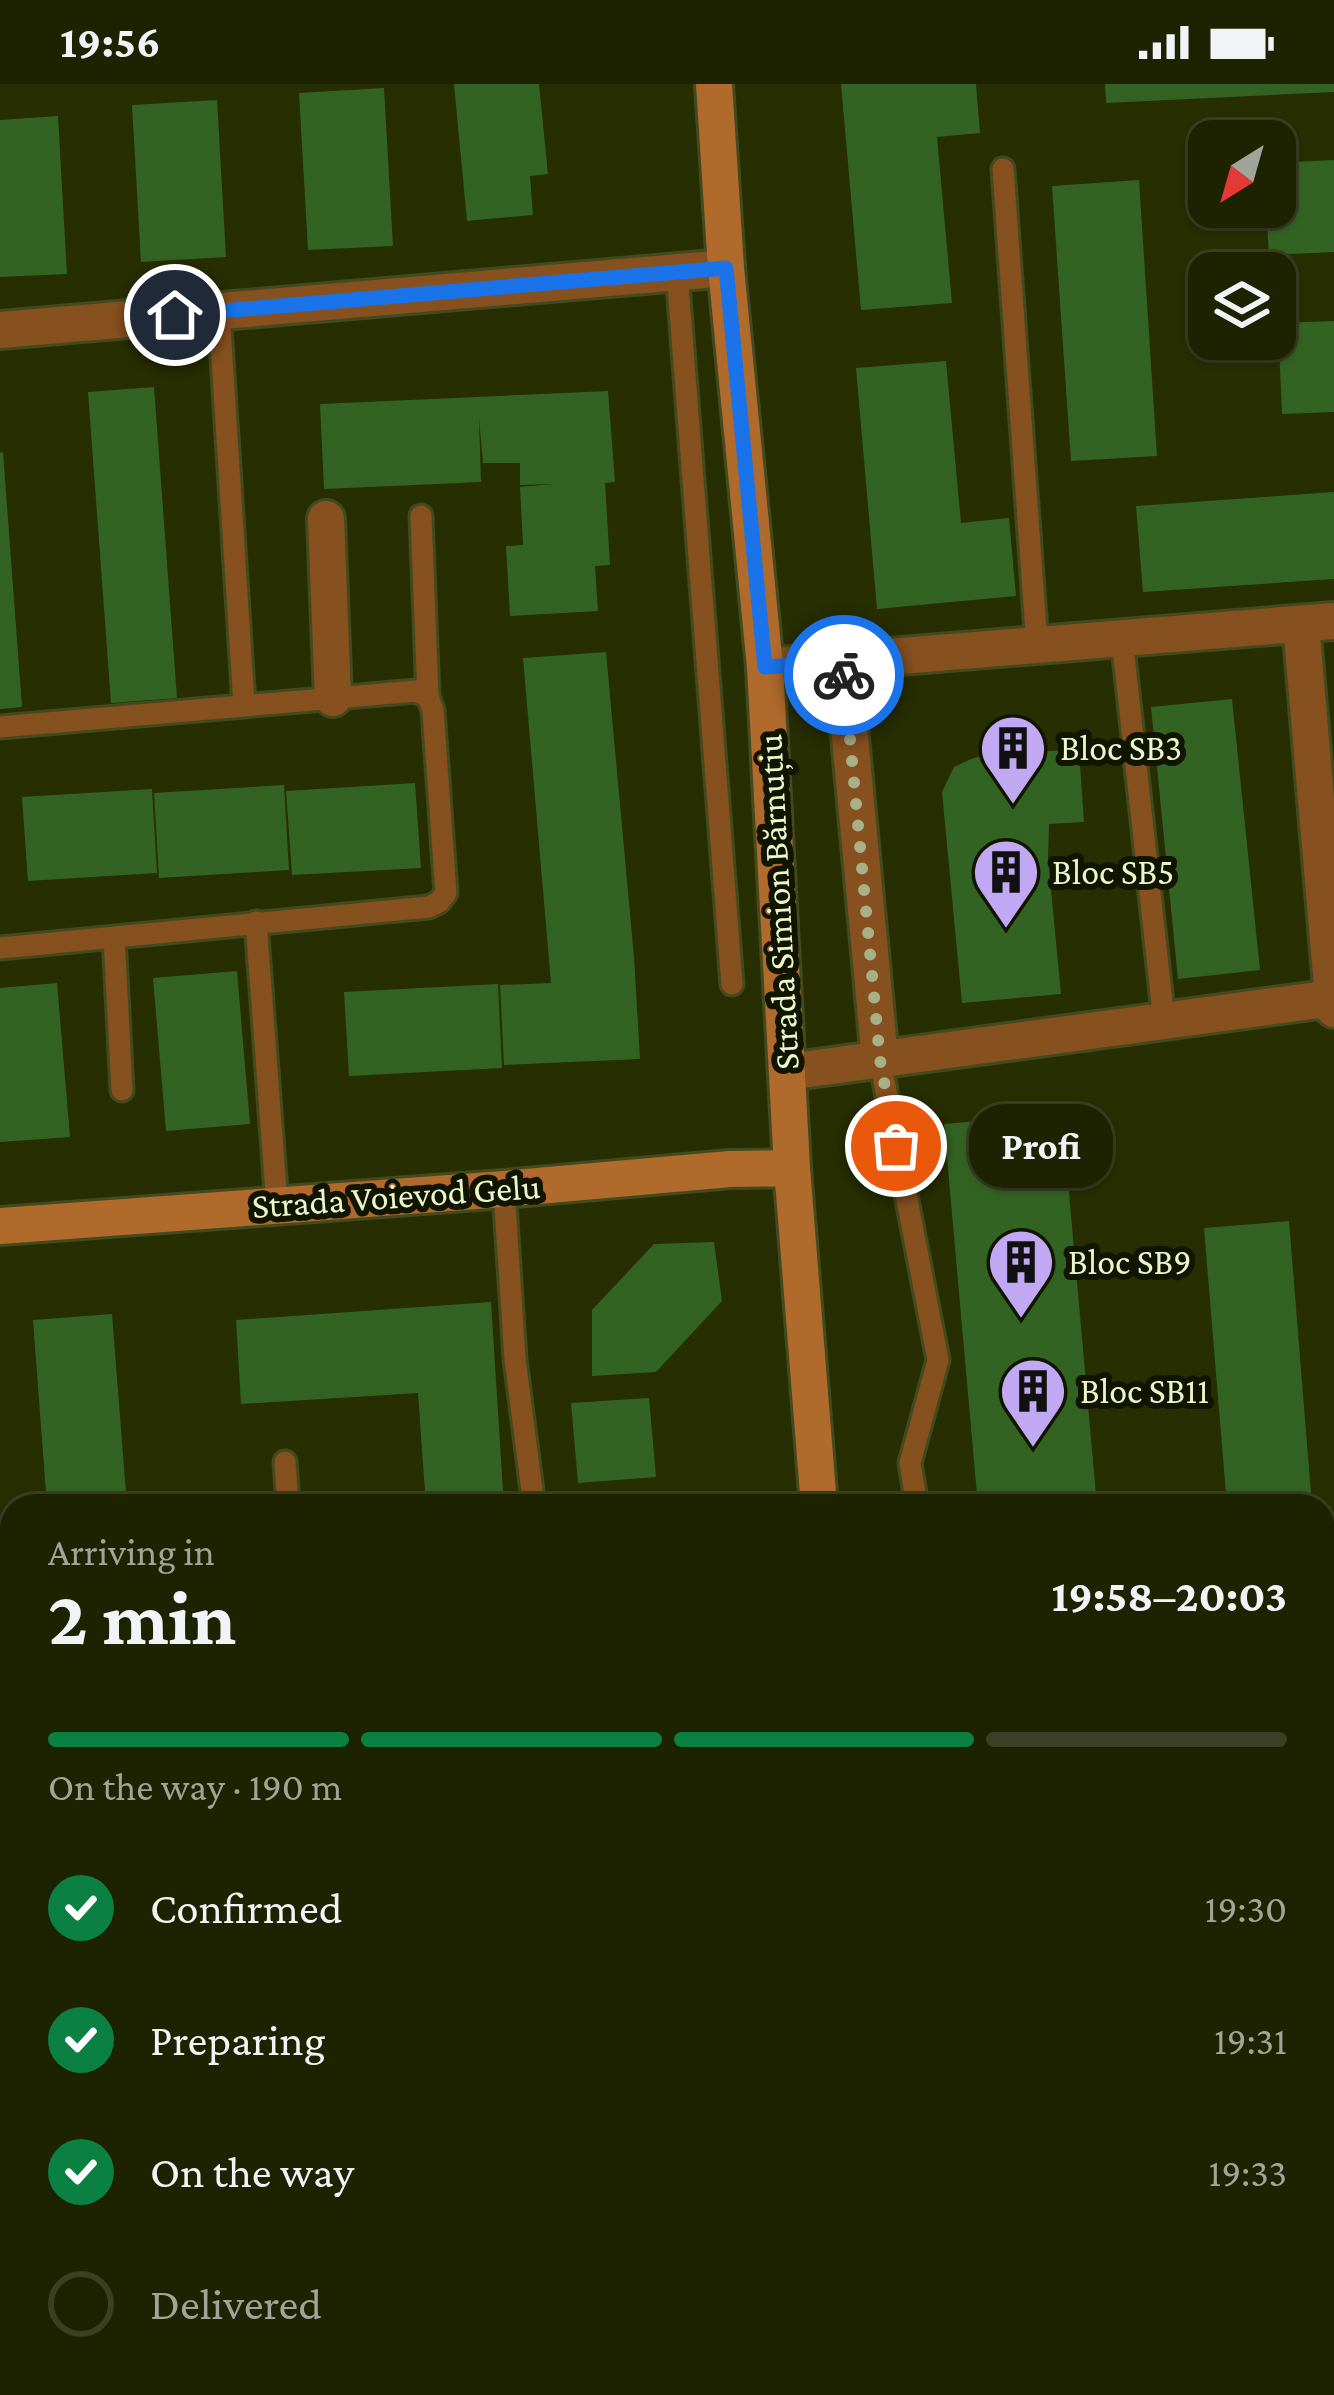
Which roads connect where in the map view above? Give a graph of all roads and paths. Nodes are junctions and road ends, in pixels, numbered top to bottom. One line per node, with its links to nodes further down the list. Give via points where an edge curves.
1 (715, 84): 3 (street, Strada Simion Bărnuțiu)
2 (1004, 169): 11 (lane)
3 (726, 268): 4 (street); 13 (street, Strada Simion Bărnuțiu)
4 (677, 272): 5 (street); 21 (lane)
5 (219, 311): 6 (street); 16 (lane)
6 (0, 329)
7 (421, 516): 15 (lane)
8 (326, 519): 14 (street)
9 (1318, 622): 10 (street); 22 (street)
10 (1121, 638): 11 (street); 24 (lane)
11 (1037, 645): 12 (street)
12 (843, 662): 13 (street); 25 (street)
13 (765, 667): 26 (street, Strada Simion Bărnuțiu)
14 (333, 698): 15 (lane, via 416,691); 16 (lane)
15 (428, 698): 18 (lane, via 446,893 429,907)
16 (244, 705): 17 (lane)
17 (0, 727)
18 (256, 922): 19 (lane); 30 (lane)
19 (114, 937): 20 (lane); 27 (lane)
20 (0, 948)
21 (732, 984)
22 (1333, 998): 23 (street); 24 (street)
23 (1334, 1009)
24 (1164, 1021): 25 (street)
25 (880, 1060): 26 (street); 36 (lane, via 938,1360 910,1463)
26 (787, 1072): 28 (street, Strada Simion Bărnuțiu)
27 (122, 1090)
28 (792, 1168): 29 (street, Strada Voievod Gelu); 35 (street, Strada Simion Bărnuțiu)
29 (504, 1189): 30 (street, Strada Voievod Gelu); 34 (lane)
30 (277, 1205): 31 (street, Strada Voievod Gelu)
31 (0, 1226)
32 (285, 1462): 33 (lane)
33 (287, 1494)
34 (532, 1494)
35 (818, 1494)
36 (915, 1494)

